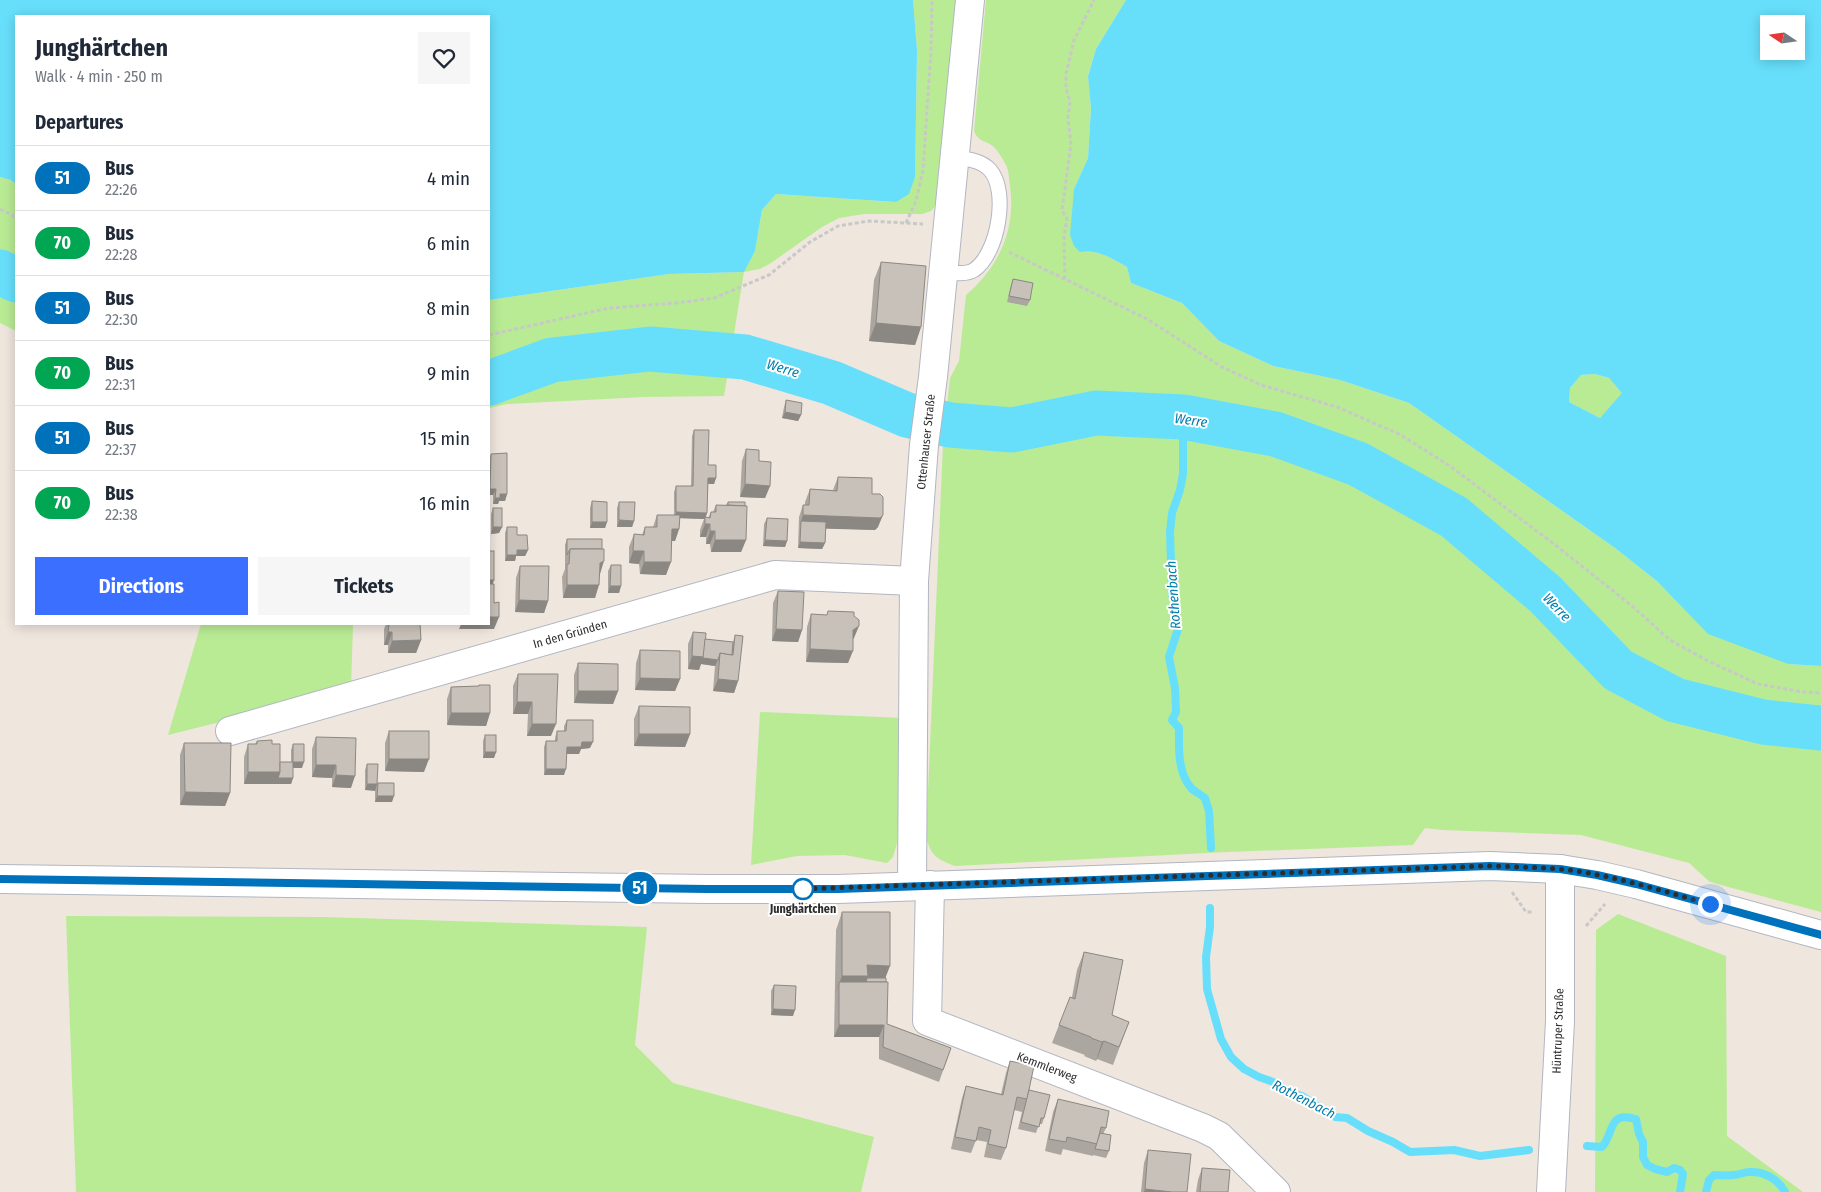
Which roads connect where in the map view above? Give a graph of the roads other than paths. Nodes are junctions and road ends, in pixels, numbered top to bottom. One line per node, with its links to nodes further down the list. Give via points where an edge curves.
1 (970, 0): 2 (street, Ottenhauser Straße)
2 (954, 158): 3 (street, Ottenhauser Straße); 3 (lane, via 970,159 991,170 998,183 1000,202 998,224 983,261 974,270)
3 (944, 272): 4 (street, Ottenhauser Straße, via 924,445)
4 (914, 581): 5 (street, In den Gründen, via 775,575); 8 (street, Ottenhauser Straße)
5 (230, 731)
6 (1560, 869): 8 (street, via 1490,866); 9 (street, via 1636,884); 11 (street, Hüntruper Straße, via 1560,1021)
7 (0, 879): 8 (street, via 707,889)
8 (921, 885): 10 (street, Kemmlerweg, via 927,1021 1203,1128 1219,1136)
9 (1821, 935)
10 (1276, 1192)
11 (1552, 1192)

